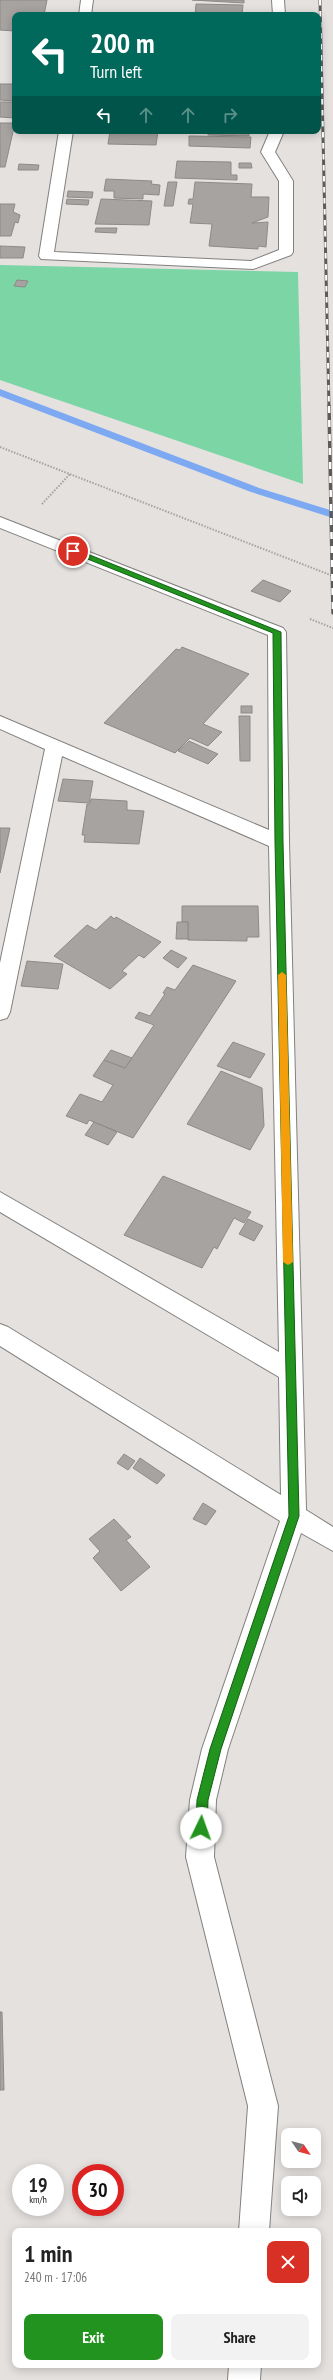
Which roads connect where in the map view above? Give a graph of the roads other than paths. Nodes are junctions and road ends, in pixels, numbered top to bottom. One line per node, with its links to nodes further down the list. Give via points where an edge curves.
1 (87, 0): 3 (street)
2 (278, 0): 4 (street)
3 (85, 12)
4 (279, 12)
5 (66, 134): 6 (street, via 46,256 253,264 286,252 286,181 268,152)
6 (276, 134)
7 (0, 522): 10 (street, via 277,632)
8 (0, 722): 9 (street)
9 (55, 746): 10 (street); 11 (street)
10 (279, 842): 14 (street)
11 (0, 1012)
12 (0, 1201): 14 (street)
13 (0, 1334): 15 (street)
14 (290, 1371): 15 (street)
15 (294, 1516): 16 (street); 17 (street, via 215,1749 202,1807 200,1857 263,2106)
16 (333, 1540)
17 (254, 2228)
18 (245, 2368): 19 (street)
19 (244, 2380)

